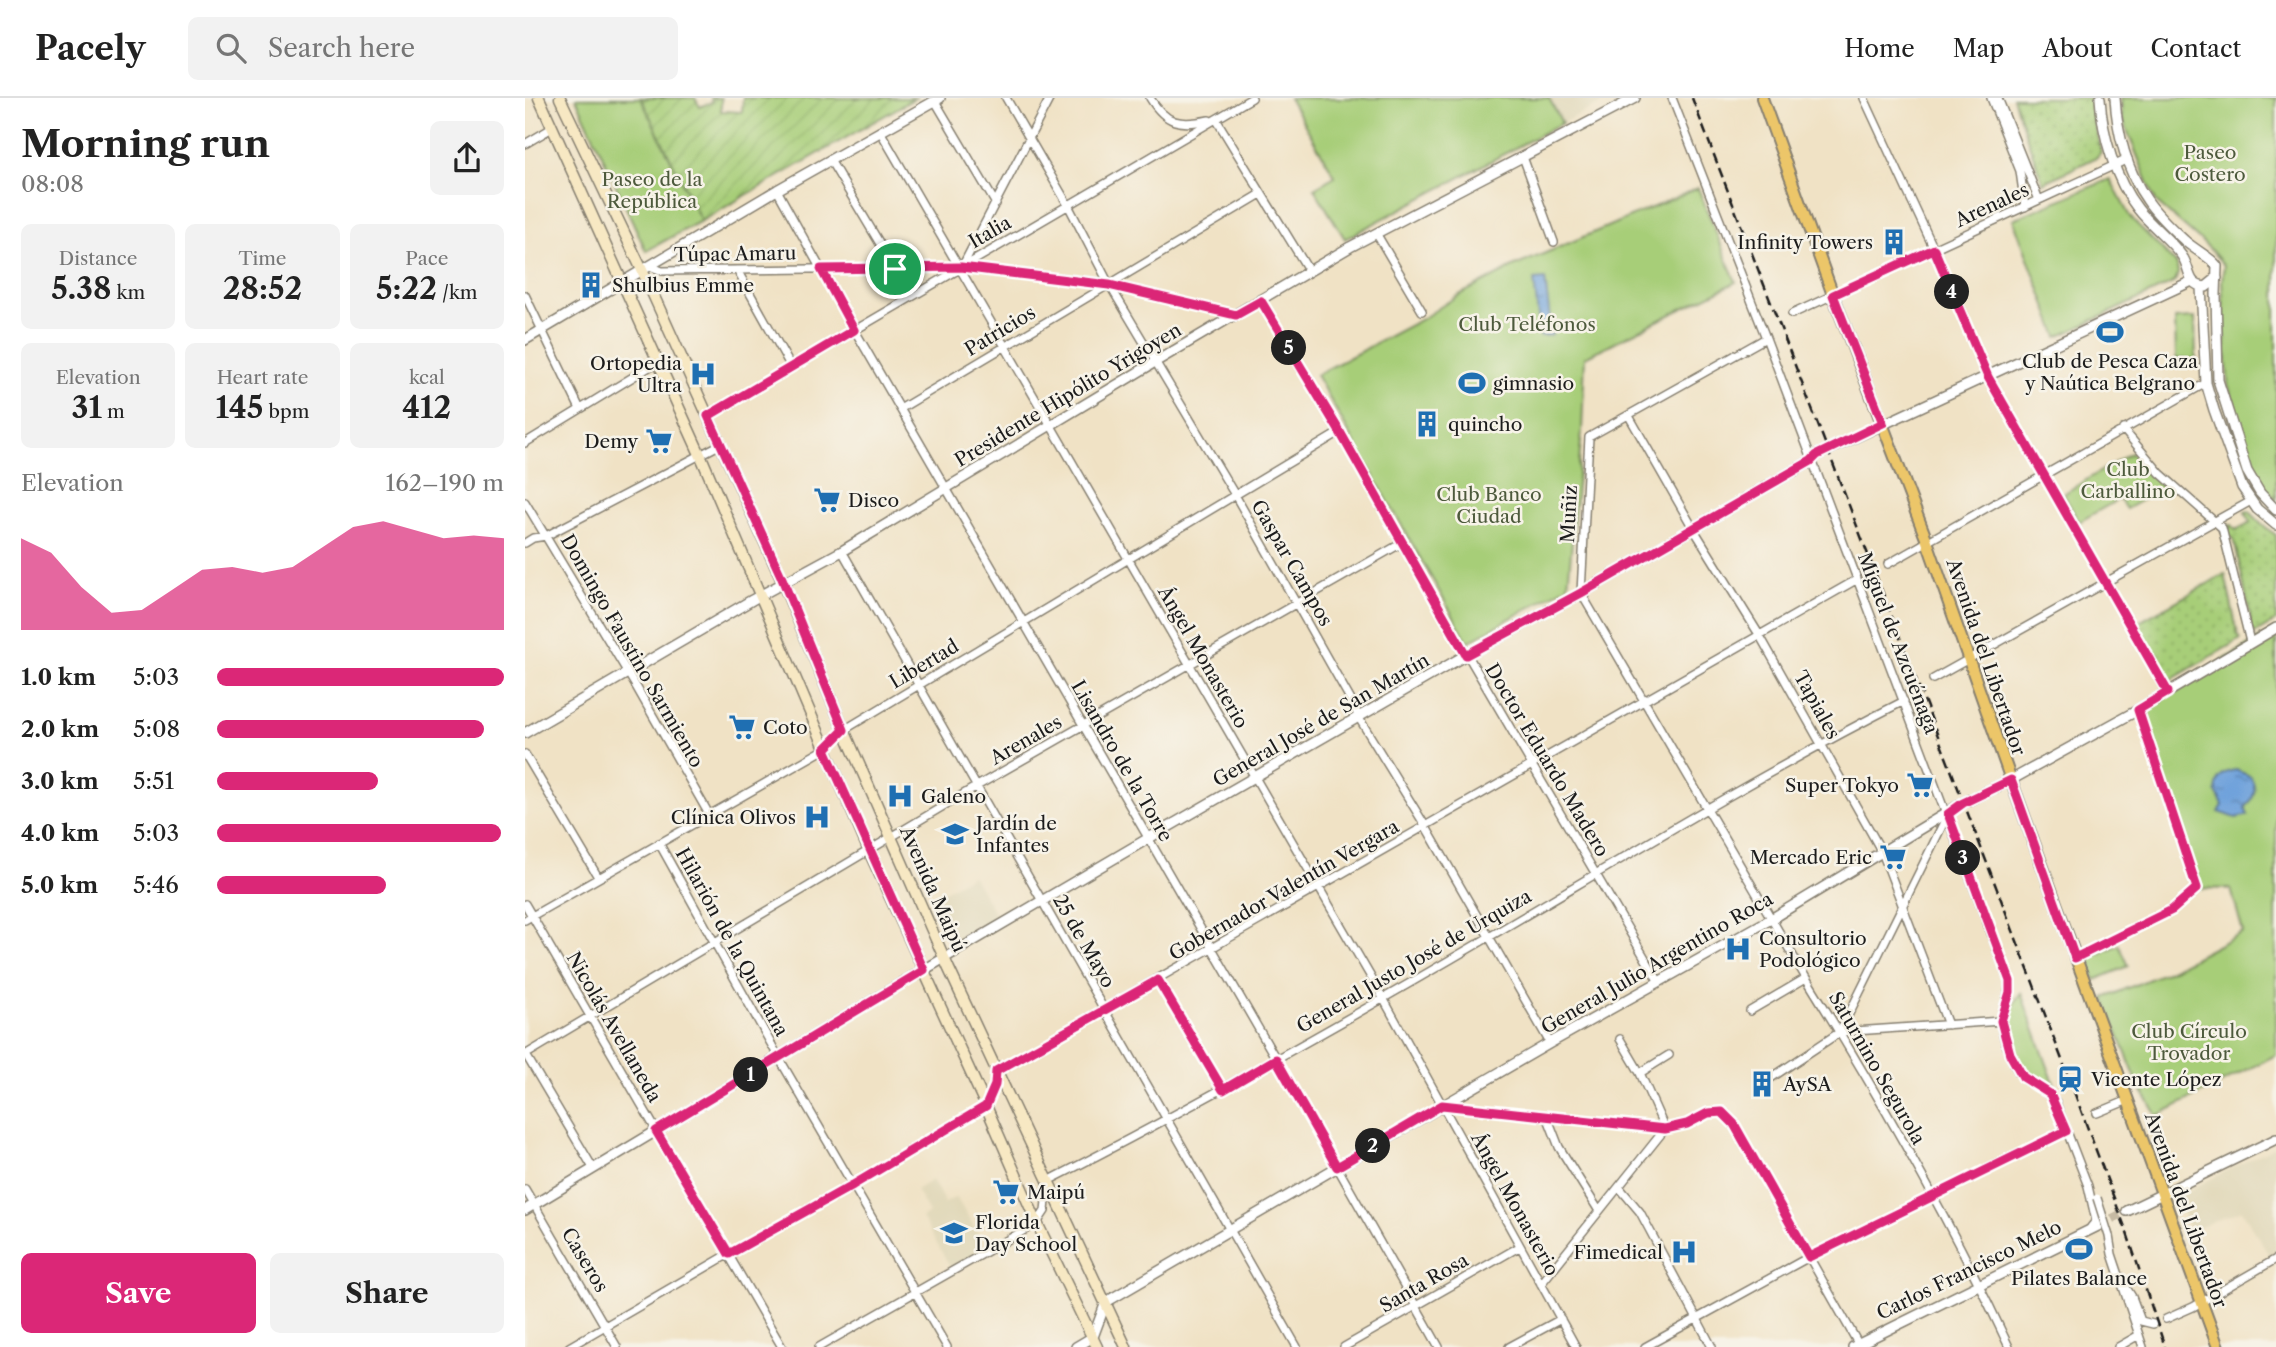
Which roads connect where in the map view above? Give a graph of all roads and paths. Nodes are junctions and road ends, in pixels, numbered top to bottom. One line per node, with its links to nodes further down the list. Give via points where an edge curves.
1 (539, 98): 17 (main road)
2 (560, 98): 36 (main road, Avenida Maipú)
3 (1006, 98): 19 (street, Gaspar Campos)
4 (1050, 98): 19 (street)
5 (1150, 98): 16 (street, via 1171,120 1187,124)
6 (1252, 98): 16 (street, Italia)
7 (1635, 98): 21 (street, Presidente Hipólito Yrigoyen)
8 (1672, 98): 54 (street, Miguel de Azcuénaga)
9 (1762, 98): 47 (main road, Avenida del Libertador)
10 (1864, 98): 33 (street)
11 (1991, 98): 30 (street, via 2020,172)
12 (1998, 98): 27 (street)
13 (2100, 98): 24 (street)
14 (2115, 98): 22 (street)
15 (938, 99): 18 (street); 28 (street)
16 (1216, 119): 26 (street); 29 (street, Italia)
17 (552, 128): 20 (street); 43 (main road)
18 (880, 131): 23 (street); 35 (street, Ángel Monasterio)
19 (1028, 138): 28 (street); 29 (street, Gaspar Campos)
20 (525, 144)
21 (1523, 157): 31 (street, Presidente Hipólito Yrigoyen); 32 (street)
22 (2128, 159): 24 (street, Arenales); 34 (street, via 2152,207)
23 (830, 160): 25 (street); 38 (street)
24 (2116, 165): 27 (street, Arenales); 41 (street, via 2136,207 2181,255)
25 (777, 190): 36 (street); 37 (street, Lisandro de la Torre)
26 (1261, 194): 40 (street); 45 (street, Patricios)
27 (2039, 200): 30 (street, Arenales)
28 (996, 204): 35 (street)
29 (1068, 205): 35 (street, Italia); 45 (street, Gaspar Campos)
30 (2025, 207): 33 (street, Arenales)
31 (1376, 233): 40 (street, Presidente Hipólito Yrigoyen); 49 (street)
32 (1554, 243)
33 (1934, 249): 47 (street, Arenales); 60 (street)
34 (2204, 257): 41 (street, via 2192,262); 42 (street, via 2217,266)
35 (961, 267): 38 (street, Túpac Amaru); 45 (street, Túpac Amaru); 53 (street, Italia); 56 (street, Ángel Monasterio)
36 (646, 268): 39 (street, Túpac Amaru); 43 (street); 64 (main road, Avenida Maipú)
37 (821, 269): 38 (street, Túpac Amaru); 39 (street, Túpac Amaru); 53 (street, Lisandro de la Torre)
38 (895, 269)
39 (737, 270): 59 (street)
40 (1308, 271): 48 (street, Presidente Hipólito Yrigoyen)
41 (2189, 271): 44 (street)
42 (2217, 278): 44 (street, via 2211,285); 79 (street, via 2222,393 2247,471)
43 (622, 283): 52 (street); 57 (main road)
44 (2197, 284): 60 (street, General José de San Martín); 61 (street)
45 (1109, 285): 51 (street, Túpac Amaru); 56 (street, Patricios); 58 (street, Gaspar Campos)
46 (525, 295): 52 (street)
47 (1833, 295): 50 (street, Arenales); 66 (main road, Avenida del Libertador)
48 (1261, 301): 51 (street, Presidente Hipólito Yrigoyen); 69 (street, Doctor Eduardo Madero)
49 (1422, 311)
50 (1792, 314)
51 (1236, 315): 58 (street, Presidente Hipólito Yrigoyen)
52 (541, 330): 55 (street); 63 (street)
53 (854, 330): 59 (street, Italia); 62 (street, Lisandro de la Torre)
54 (1766, 338): 65 (street); 73 (street, Miguel de Azcuénaga)
55 (525, 340)
56 (1005, 347): 62 (street, Patricios); 67 (street, Ángel Monasterio)
57 (659, 361): 63 (street); 72 (main road)
58 (1155, 362): 67 (street, Presidente Hipólito Yrigoyen); 76 (street, Gaspar Campos)
59 (791, 367): 64 (street, Italia)
60 (1988, 377): 66 (street, General José de San Martín); 74 (street)
61 (2206, 383): 68 (street); 77 (street, via 2234,468)
62 (900, 409): 75 (street, Lisandro de la Torre)
63 (580, 410): 70 (street)
64 (708, 416): 71 (main road, Avenida Maipú)
65 (1629, 416): 82 (street, Tapiales); 93 (street, Muñiz, via 1589,437)
66 (1883, 423): 73 (street, General José de San Martín); 84 (main road, Avenida del Libertador)
67 (1051, 425): 75 (street, Presidente Hipólito Yrigoyen); 88 (street, Ángel Monasterio)
68 (2123, 429): 74 (street); 80 (street, via 2160,473)
69 (1340, 432): 76 (street, Libertad); 86 (street, Doctor Eduardo Madero)
70 (525, 443)
71 (721, 444): 72 (street); 92 (main road, Avenida Maipú)
72 (700, 455): 83 (street); 94 (main road)
73 (1811, 461): 82 (street, General José de San Martín); 90 (street, Miguel de Azcuénaga)
74 (2043, 474): 84 (street); 91 (street)
75 (946, 488): 87 (street, Presidente Hipólito Yrigoyen); 96 (street, Lisandro de la Torre)
76 (1235, 495): 88 (street, Libertad); 95 (street, Gaspar Campos)
77 (2251, 501): 80 (street); 81 (street)
78 (525, 502): 83 (street, Domingo Faustino Sarmiento)
79 (2276, 510)
80 (2215, 522): 91 (street); 99 (street, via 2222,528)
81 (2276, 526)
82 (1693, 528): 93 (street, General José de San Martín); 98 (street, Tapiales)
83 (546, 536): 85 (street); 103 (street, Domingo Faustino Sarmiento)
84 (1927, 541): 89 (street); 101 (main road, Avenida del Libertador)
85 (525, 543)
86 (1402, 544): 95 (street, Arenales); 100 (street, Doctor Eduardo Madero)
87 (842, 551): 92 (street, Presidente Hipólito Yrigoyen); 105 (street, 25 de Mayo)
88 (1129, 559): 96 (street, Libertad); 102 (street, Ángel Monasterio)
89 (1888, 564)
90 (1856, 580): 98 (street, Gobernador Valentín Vergara); 107 (street, Miguel de Azcuénaga)
91 (2106, 583): 101 (street); 106 (street)
92 (784, 584): 94 (street, Presidente Hipólito Yrigoyen); 112 (main road, Avenida Maipú)
93 (1581, 593): 100 (street, General José de San Martín); 108 (street, Saturnino Segurola)
94 (761, 595): 103 (street, Presidente Hipólito Yrigoyen); 115 (main road)
95 (1297, 603): 102 (street, Arenales); 110 (street, Gaspar Campos)
96 (1024, 622): 105 (street, Libertad); 111 (street, Lisandro de la Torre)
97 (2276, 628): 99 (street, General Julio Argentino Roca)
98 (1761, 636): 108 (street, Gobernador Valentín Vergara); 114 (street, Tapiales)
99 (2250, 642): 106 (street, General Julio Argentino Roca)
100 (1466, 655): 110 (street, General José de San Martín); 117 (street, Doctor Eduardo Madero)
101 (1969, 660): 104 (street); 119 (main road, Avenida del Libertador)
102 (1189, 664): 111 (street, Arenales); 118 (street, Ángel Monasterio)
103 (628, 674): 113 (street, Presidente Hipólito Yrigoyen); 123 (street, Domingo Faustino Sarmiento)
104 (1933, 679)
105 (918, 686): 112 (street, Libertad); 120 (street, 25 de Mayo)
106 (2168, 692): 109 (street, General Julio Argentino Roca)
107 (1904, 701): 114 (street, General Justo José de Urquiza); 122 (street, Miguel de Azcuénaga)
108 (1645, 702): 117 (street, Gobernador Valentín Vergara); 121 (street, Saturnino Segurola)
109 (2138, 710): 119 (street, General Julio Argentino Roca); 141 (street, via 2197,888 2172,910)
110 (1359, 718): 118 (street, General José de San Martín); 124 (street, Gaspar Campos)
111 (1083, 725): 120 (street, Arenales); 125 (street, Lisandro de la Torre)
112 (844, 730): 115 (street, Libertad); 126 (main road, Avenida Maipú)
113 (525, 733)
114 (1820, 744): 121 (street, General Justo José de Urquiza); 129 (street, Tapiales)
115 (825, 749): 123 (street, Libertad); 128 (main road)
116 (525, 754): 131 (street)
117 (1533, 766): 124 (street, Gobernador Valentín Vergara); 130 (street, Doctor Eduardo Madero)
118 (1256, 778): 125 (street, General José de San Martín); 132 (street, Ángel Monasterio)
119 (2011, 780): 122 (street, General Julio Argentino Roca); 141 (main road, Avenida del Libertador)
120 (977, 786): 126 (street, Arenales); 133 (street, 25 de Mayo)
121 (1707, 808): 130 (street, General Justo José de Urquiza); 137 (street, Saturnino Segurola)
122 (1948, 814): 129 (street, General Julio Argentino Roca); 135 (street); 151 (street, Miguel de Azcuénaga, via 2010,981)
123 (710, 816): 127 (street, Libertad)
124 (1426, 827): 132 (street, Gobernador Valentín Vergara); 138 (street, Gaspar Campos)
125 (1149, 838): 133 (street, General José de San Martín); 140 (street, Lisandro de la Torre)
126 (891, 839): 128 (street, Arenales); 142 (main road, Avenida Maipú)
127 (659, 843): 131 (street, Libertad); 139 (street, Hilarión de la Quintana)
128 (869, 851): 139 (street, Arenales); 143 (main road)
129 (1881, 852): 135 (street, Tapiales); 137 (street, General Julio Argentino Roca)
130 (1596, 873): 138 (street, General Justo José de Urquiza); 146 (street, Doctor Eduardo Madero)
131 (599, 877): 136 (street, Libertad)
132 (1319, 888): 140 (street, Gobernador Valentín Vergara); 147 (street, Ángel Monasterio)
133 (1042, 901): 142 (street, General José de San Martín); 148 (street, 25 de Mayo)
134 (525, 904): 136 (street, Nicolás Avellaneda)
135 (1903, 906): 152 (street, Tapiales); 153 (street)
136 (529, 918): 150 (street, Nicolás Avellaneda)
137 (1771, 919): 144 (street, Saturnino Segurola); 146 (street, General Julio Argentino Roca)
138 (1489, 937): 147 (street, General Justo José de Urquiza); 155 (street, Gaspar Campos)
139 (714, 943): 150 (street, Arenales); 158 (street, Hilarión de la Quintana)
140 (1213, 949): 145 (street, Gobernador Valentín Vergara); 159 (street, Lisandro de la Torre)
141 (2075, 958): 164 (main road, Avenida del Libertador)
142 (945, 959): 143 (street, General José de San Martín); 160 (main road, Avenida Maipú)
143 (924, 970): 158 (street, General José de San Martín); 166 (main road)
144 (1806, 978): 149 (street); 153 (street, Saturnino Segurola)
145 (1158, 980): 148 (street, Gobernador Valentín Vergara); 163 (street)
146 (1659, 982): 155 (street, General Julio Argentino Roca)
147 (1383, 998): 159 (street, General Justo José de Urquiza); 165 (street, Ángel Monasterio)
148 (1106, 1009): 160 (street, Gobernador Valentín Vergara); 169 (street, 25 de Mayo)
149 (1750, 1011)
150 (590, 1016): 156 (street, Arenales); 171 (street, Nicolás Avellaneda)
151 (2001, 1021): 152 (street); 172 (street, via 2016,1068 2050,1094)
152 (1948, 1025): 153 (street)
153 (1840, 1032): 162 (street); 182 (street, Saturnino Segurola)
154 (1620, 1039): 161 (street)
155 (1550, 1043): 165 (street, General Julio Argentino Roca)
156 (526, 1055): 175 (street)
157 (1669, 1055): 161 (street)
158 (779, 1058): 171 (street, General José de San Martín); 177 (street, Hilarión de la Quintana)
159 (1276, 1059): 163 (street, General Justo José de Urquiza); 174 (street, Lisandro de la Torre)
160 (996, 1071): 166 (street); 176 (main road, Avenida Maipú)
161 (1640, 1073): 170 (street)
162 (1765, 1082)
163 (1223, 1090): 169 (street, General Justo José de Urquiza)
164 (2126, 1101): 167 (street); 181 (main road, Avenida del Libertador)
165 (1442, 1105): 168 (street); 174 (street, General Julio Argentino Roca); 190 (street, Ángel Monasterio)
166 (986, 1106): 177 (street); 186 (main road)
167 (2097, 1113)
168 (1547, 1116): 170 (street); 184 (street, via 1559,1147)
169 (1168, 1120): 176 (street, General Justo José de Urquiza); 188 (street, 25 de Mayo)
170 (1665, 1129): 179 (street); 192 (street, via 1722,1112 1734,1124)
171 (656, 1131): 175 (street, General José de San Martín); 191 (street, Nicolás Avellaneda)
172 (2066, 1131): 178 (street); 182 (street)
173 (2276, 1139): 181 (street)
174 (1337, 1167): 188 (street, General Julio Argentino Roca); 200 (street, Lisandro de la Torre)
175 (593, 1168): 183 (street, General José de San Martín)
176 (1048, 1181): 186 (street, via 1045,1211); 198 (main road, Avenida Maipú)
177 (853, 1185): 191 (street); 197 (street, Hilarión de la Quintana)
178 (2088, 1186): 189 (street, via 2096,1220); 195 (street, bridge, via 2097,1198)
179 (1619, 1187): 184 (street); 202 (street, via 1640,1212)
180 (525, 1189): 183 (street, Caseros)
181 (2162, 1194): 185 (street); 199 (main road, Avenida del Libertador)
182 (1932, 1197): 192 (street); 196 (street, Saturnino Segurola)
183 (529, 1207): 205 (street, Caseros)
184 (1599, 1211): 194 (street)
185 (2127, 1211)
186 (1037, 1223): 197 (street); 207 (main road)
187 (2100, 1225): 189 (street, Carlos Francisco Melo)
188 (1230, 1228): 198 (street, General Julio Argentino Roca); 216 (street, 25 de Mayo)
189 (2085, 1232): 196 (street, Carlos Francisco Melo)
190 (1519, 1247): 194 (street, Ángel Monasterio); 200 (street, Santa Rosa)
191 (729, 1254): 205 (street); 211 (street, Nicolás Avellaneda)
192 (1809, 1257): 202 (street); 208 (street)
193 (2276, 1259): 199 (street)
194 (1541, 1283): 201 (street, Ángel Monasterio)
195 (2122, 1283): 204 (street, via 2141,1321); 206 (street)
196 (1980, 1285): 208 (street, Carlos Francisco Melo); 223 (street, Saturnino Segurola)
197 (916, 1291): 212 (street); 213 (street, Hilarión de la Quintana)
198 (1106, 1302): 207 (street); 215 (main road, Avenida Maipú)
199 (2201, 1302): 203 (street); 226 (main road, Avenida del Libertador)
200 (1415, 1306): 217 (street, Santa Rosa); 218 (street, Lisandro de la Torre)
201 (1561, 1318): 219 (street); 220 (street, Ángel Monasterio)
202 (1697, 1318): 221 (street); 222 (street)
203 (2166, 1319)
204 (2153, 1324)
205 (605, 1326): 209 (street); 210 (street, Caseros)
206 (2139, 1335): 224 (street); 225 (street)
207 (1095, 1342): 214 (street)
208 (1857, 1346)
209 (569, 1347)
210 (617, 1347)
211 (782, 1347)
212 (819, 1347)
213 (947, 1347)
214 (1076, 1347)
215 (1126, 1347)
216 (1297, 1347)
217 (1344, 1347)
218 (1439, 1347)
219 (1509, 1347)
220 (1576, 1347)
221 (1645, 1347)
222 (1712, 1347)
223 (2009, 1347)
224 (2118, 1347)
225 (2143, 1347)
226 (2218, 1347)

